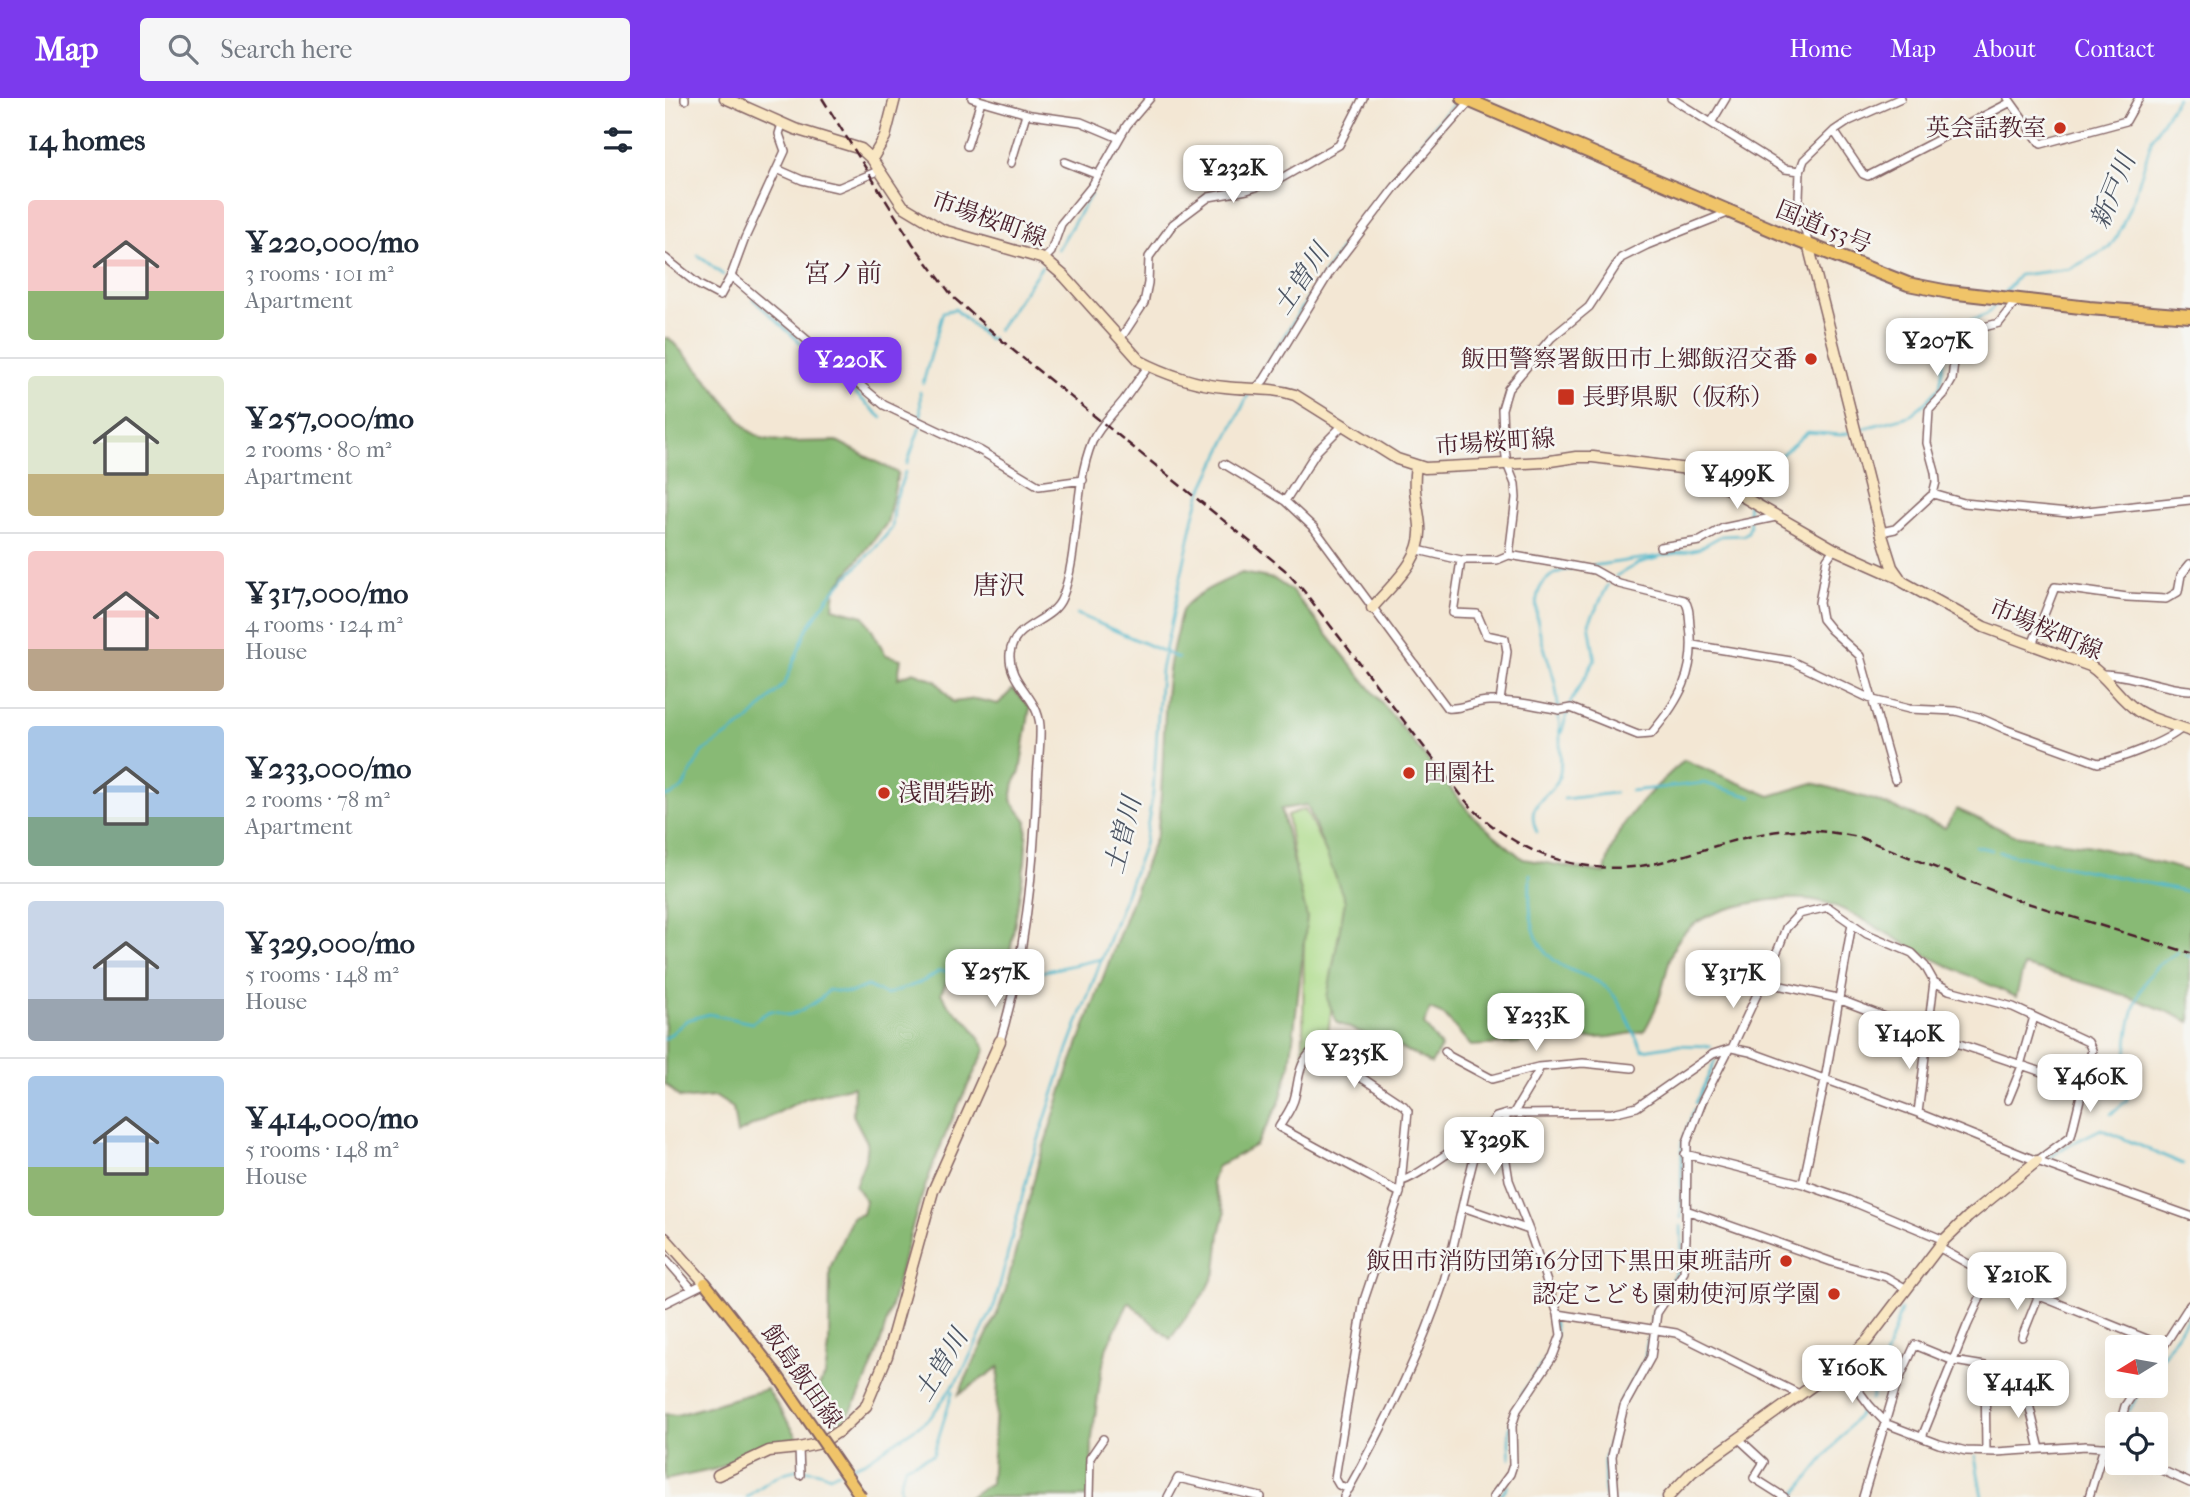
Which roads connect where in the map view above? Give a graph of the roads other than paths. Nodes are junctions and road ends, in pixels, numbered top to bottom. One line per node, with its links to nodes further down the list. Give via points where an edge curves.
1 (725, 98): 15 (street)
2 (895, 98): 19 (street, via 885,137)
3 (972, 98): 12 (street)
4 (1150, 98): 17 (street)
5 (1363, 98): 33 (street, via 1339,145 1280,179 1209,197 1173,224 1149,257 1144,303)
6 (1671, 98): 14 (street)
7 (1726, 98): 14 (street)
8 (1901, 98): 16 (street)
9 (2139, 98): 11 (street, via 2126,121 2041,144)
10 (1467, 99): 26 (highway, 国道153号); 35 (street, via 1330,272)
11 (2010, 100): 16 (street, via 1868,176)
12 (981, 101): 13 (street); 18 (street)
13 (1027, 114): 17 (street, via 1081,122); 21 (street)
14 (1711, 123): 24 (street, via 1785,169)
15 (782, 124): 19 (street, via 861,149); 22 (street, via 779,134 785,150)
16 (1834, 131): 24 (street, via 1804,160)
17 (1119, 138): 25 (street)
18 (967, 146)
19 (872, 159): 23 (street, 市場桜町線)
20 (1065, 162): 25 (street)
21 (1011, 163)
22 (777, 169): 23 (street, via 838,188); 30 (street)
23 (879, 171): 29 (street, 市場桜町線, via 903,206 943,230)
24 (1800, 171): 27 (street, via 1799,199)
25 (1098, 175): 29 (street, via 1061,224)
26 (1730, 211): 27 (highway, 国道153号); 38 (street, via 1621,258 1589,307 1551,338 1508,389 1502,409)
27 (1808, 244): 31 (highway, 国道153号, via 1908,284); 45 (street)
28 (665, 258): 30 (street, via 719,296)
29 (1044, 259): 33 (street, 市場桜町線)
30 (731, 276): 40 (street, via 884,405 981,451 1039,486)
31 (2014, 299): 32 (highway, 国道153号); 41 (street, via 1999,323 1969,331 1956,343 1952,380 1929,410 1927,443 1935,472)
32 (2190, 316)
33 (1121, 338): 34 (street, 市場桜町線)
34 (1149, 366): 35 (street, 市場桜町線, via 1221,387); 40 (street, via 1098,430)
35 (1257, 387): 36 (street, 市場桜町線, via 1295,395)
36 (1343, 425): 39 (street, 市場桜町線, via 1397,460); 43 (street, via 1317,451)
37 (1224, 464): 43 (street)
38 (1507, 464): 39 (street, 市場桜町線); 44 (street, 市場桜町線, via 1593,457 1673,465); 49 (street, via 1516,498)
39 (1416, 466): 48 (street)
40 (1083, 480): 68 (street, via 1060,602 1019,634 1010,654 1014,676 1036,706 1040,726 1035,841 1023,939)
41 (1933, 494): 42 (street, via 1964,503 2069,513); 45 (street, via 1895,529)
42 (2190, 500)
43 (1285, 502): 53 (street, via 1314,528)
44 (1776, 517): 46 (street, via 1723,528 1700,541); 47 (street, 市場桜町線)
45 (1881, 532): 52 (street)
46 (1660, 547)
47 (1834, 549): 52 (street, 市場桜町線); 58 (street, via 1827,559 1819,603 1822,619 1860,656)
48 (1418, 550): 50 (street); 53 (street)
49 (1509, 555): 50 (street, via 1497,560); 54 (street, via 1594,570 1619,584 1684,600)
50 (1461, 560): 59 (street, via 1453,613 1477,614 1486,635 1505,639)
51 (2190, 564): 55 (street, via 2181,575 2178,592 2166,599 2055,587)
52 (1899, 578): 55 (street, 市場桜町線, via 1985,627)
53 (1372, 608): 59 (street, via 1447,708)
54 (1693, 645): 58 (street, via 1791,661); 59 (street, via 1690,673 1651,734 1638,735 1567,708)
55 (2032, 645): 56 (street, 市場桜町線)
56 (2102, 674): 57 (street); 60 (street, 市場桜町線, via 2139,712)
57 (2190, 690)
58 (1873, 700): 60 (street, via 1978,717 2098,763); 61 (street)
59 (1500, 701)
60 (2186, 729)
61 (1895, 780)
62 (1852, 923): 63 (street, via 1828,907 1799,914 1786,928); 64 (street, via 1916,956); 65 (street)
63 (1763, 982): 65 (street); 69 (street)
64 (1934, 982): 66 (street); 67 (street)
65 (1839, 999): 67 (street); 74 (street)
66 (2034, 1017): 71 (street); 75 (street, via 2088,1042 2092,1049)
67 (1927, 1033): 71 (street); 77 (street)
68 (1000, 1041): 113 (street, via 933,1191 887,1356 866,1406 821,1443)
69 (1730, 1049): 74 (street); 78 (street, via 1713,1054 1637,1107 1612,1113); 80 (street, via 1702,1102)
70 (1445, 1051): 72 (street, via 1492,1079)
71 (2021, 1065): 75 (street); 76 (street)
72 (1538, 1067): 73 (street, via 1583,1063); 78 (street)
73 (1632, 1068)
74 (1825, 1080): 77 (street); 83 (street)
75 (2083, 1086): 81 (street, via 2071,1136)
76 (2008, 1100)
77 (1918, 1113): 81 (street)
78 (1509, 1114): 79 (street, via 1496,1117); 88 (street, via 1505,1155 1509,1181)
79 (1481, 1134): 82 (street); 85 (street)
80 (1685, 1154): 83 (street); 86 (street)
81 (2037, 1161): 87 (street); 90 (street)
82 (1401, 1181): 84 (street); 84 (street, via 1408,1111 1365,1080 1310,1053 1279,1126)
83 (1803, 1184): 90 (street)
84 (1400, 1193): 121 (street, via 1364,1300 1354,1354 1335,1478)
85 (1463, 1207): 88 (street); 121 (street, via 1443,1284 1421,1342)
86 (1686, 1210): 95 (street, via 1885,1277); 100 (street, via 1683,1272 1657,1313)
87 (2190, 1216)
88 (1529, 1230): 99 (street)
89 (665, 1238): 93 (street)
90 (1941, 1244): 92 (street); 95 (street)
91 (665, 1258): 94 (street)
92 (1990, 1276): 96 (street); 104 (street)
93 (705, 1283): 94 (street); 123 (main road, 飯島飯田線, bridge, via 775,1372)
94 (692, 1289): 97 (street)
95 (1907, 1289): 105 (street, via 1867,1341)
96 (2038, 1297): 101 (street); 102 (street)
97 (665, 1303)
98 (2190, 1305): 103 (street)
99 (1557, 1314): 100 (street); 128 (street, via 1559,1344 1517,1410 1512,1426 1513,1465)
100 (1654, 1328): 107 (street, via 1676,1332); 129 (street, via 1651,1357 1624,1406 1612,1455)
101 (2136, 1335)
102 (2022, 1337)
103 (2168, 1340)
104 (1954, 1361): 108 (street, via 1915,1345 1896,1386); 109 (street); 115 (street, via 1985,1366)
105 (1840, 1366): 107 (street); 108 (street)
106 (2024, 1384): 114 (street)
107 (1799, 1394): 110 (street)
108 (1887, 1424): 109 (street); 132 (street)
109 (1922, 1437): 115 (street, via 1966,1451)
110 (1738, 1438): 130 (street, via 1692,1472); 131 (street, via 1764,1462 1754,1478)
111 (1103, 1440): 124 (street, via 1090,1458)
112 (2105, 1447): 114 (street)
113 (799, 1448): 118 (street, via 769,1451); 119 (street)
114 (2040, 1449): 115 (street)
115 (1986, 1452)
116 (2105, 1461): 133 (street)
117 (2168, 1473): 120 (street)
118 (718, 1475)
119 (800, 1475)
120 (2190, 1483)
121 (1349, 1489): 127 (street)
122 (1250, 1496): 125 (street, via 1178,1478); 126 (street)
123 (861, 1497)
124 (1089, 1497)
125 (1168, 1497)
126 (1261, 1497)
127 (1344, 1497)
128 (1493, 1497)
129 (1615, 1497)
130 (1668, 1497)
131 (1784, 1497)
132 (1863, 1497)
133 (2089, 1497)

